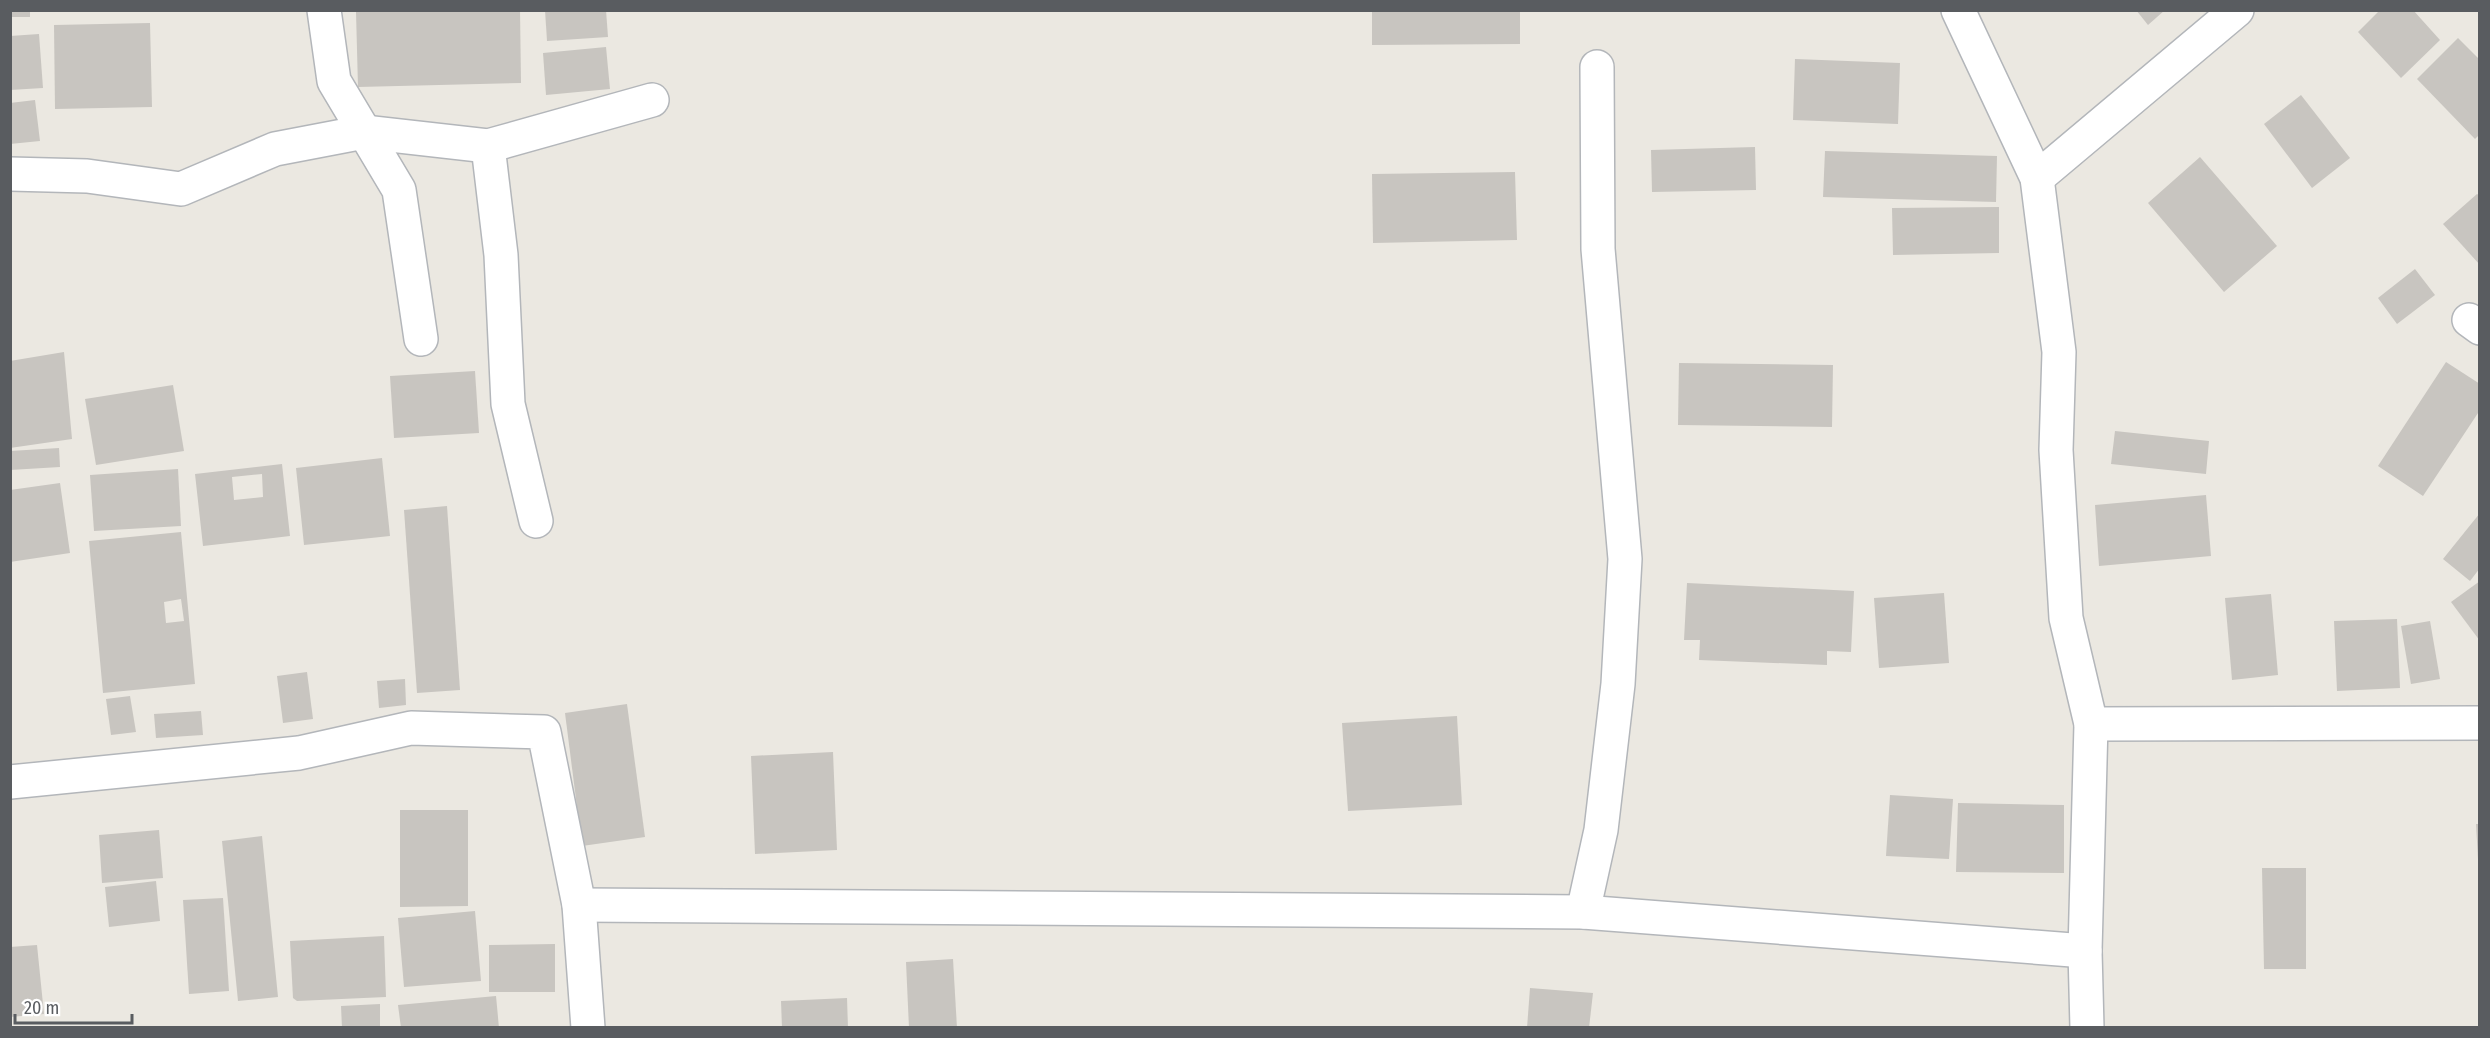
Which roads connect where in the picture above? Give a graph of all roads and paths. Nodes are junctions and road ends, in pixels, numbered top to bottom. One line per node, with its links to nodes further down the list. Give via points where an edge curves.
1 (324, 10): 6 (street, via 334,81)
2 (1958, 10): 9 (street)
3 (2237, 10): 9 (street)
4 (1597, 67): 16 (street, via 1598,249 1625,560 1618,684 1601,830)
5 (652, 100): 7 (street)
6 (364, 132): 7 (street); 8 (street, via 275,149 181,189 87,176); 10 (street, via 399,190)
7 (488, 146): 11 (street, via 501,255 508,404)
8 (10, 174)
9 (2037, 178): 13 (street, via 2059,352 2056,450 2066,618)
10 (421, 339)
11 (536, 521)
12 (2480, 723): 13 (street)
13 (2091, 724): 17 (street)
14 (10, 782): 15 (street, via 299,753 411,728 544,732)
15 (579, 905): 16 (street); 18 (street)
16 (1583, 912): 17 (street)
17 (2085, 951): 19 (street)
18 (588, 1028)
19 (2087, 1028)

